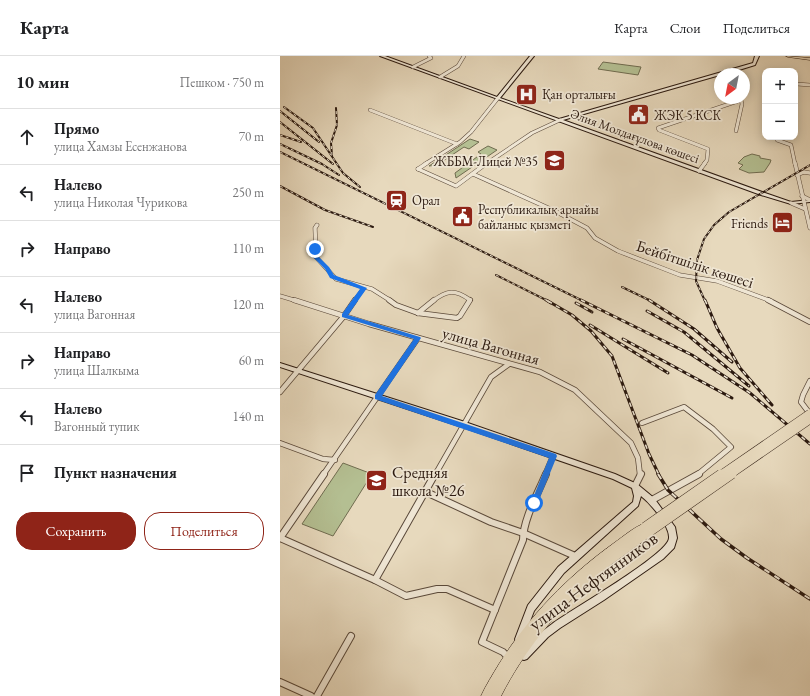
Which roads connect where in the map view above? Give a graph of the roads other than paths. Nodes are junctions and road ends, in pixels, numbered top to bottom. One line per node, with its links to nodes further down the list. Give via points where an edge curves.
1 (382, 56): 8 (street, Әлия Молдағұлова көшесі)
2 (429, 56): 8 (street, via 431,58)
3 (464, 56): 11 (street, via 453,69)
4 (532, 56): 14 (street)
5 (757, 56): 9 (street, via 754,64)
6 (790, 56): 7 (main road)
7 (810, 59)
8 (413, 67): 11 (street, Әлия Молдағұлова көшесі)
9 (741, 68)
10 (714, 76): 16 (street)
11 (440, 77): 14 (street, Әлия Молдағұлова көшесі)
12 (798, 84): 13 (street)
13 (810, 85)
14 (498, 98): 16 (street, Әлия Молдағұлова көшесі); 19 (street, via 471,132)
15 (370, 110): 19 (street)
16 (560, 120): 20 (street, Әлия Молдағұлова көшесі); 22 (street, via 537,130)
17 (736, 131): 20 (street, via 741,100 658,128 708,149 707,160)
18 (777, 140): 23 (street, via 791,146)
19 (457, 144): 22 (street, via 418,169 456,186)
20 (698, 171): 27 (street, Әлия Молдағұлова көшесі)
21 (810, 173): 23 (street)
22 (473, 174): 35 (street, Бейбітшілік көшесі, via 578,223 587,228 595,238 618,251 680,275 717,281 770,301)
23 (797, 175): 24 (street)
24 (802, 196): 25 (street); 26 (street)
25 (810, 200): 26 (street)
26 (803, 202): 27 (street); 28 (street)
27 (791, 203): 28 (street)
28 (805, 210): 30 (street)
29 (317, 225): 31 (street, via 314,255 332,276)
30 (810, 228)
31 (364, 288): 33 (street, via 372,289 396,305); 34 (street)
32 (280, 296): 34 (street, улица Вагонная)
33 (418, 313): 33 (street, via 447,292 460,292 470,300 457,318)
34 (344, 316): 36 (street, улица Вагонная); 39 (street)
35 (810, 322)
36 (418, 338): 37 (street, улица Вагонная); 42 (street)
37 (510, 364): 46 (street, via 491,377); 50 (street, улица Вагонная, via 540,372 575,390 630,443 638,458 641,474)
38 (280, 365): 39 (street, улица Нефтянников)
39 (298, 372): 41 (street); 42 (street, улица Нефтянников)
40 (810, 381): 43 (street, via 800,398 804,409)
41 (280, 392)
42 (378, 397): 46 (street, улица Нефтянников); 49 (street)
43 (810, 413): 54 (main road, bridge)
44 (810, 420): 54 (main road, bridge)
45 (642, 423): 52 (street, via 684,407 731,447 708,467)
46 (465, 425): 48 (street, улица Нефтянников); 51 (street)
47 (280, 443): 49 (street, via 323,459)
48 (554, 456): 50 (street, улица Нефтянников); 55 (street)
49 (334, 460): 56 (street)
50 (635, 486): 52 (street, улица Нефтянников); 53 (street, via 638,496)
51 (426, 492): 55 (street, via 491,522); 58 (street)
52 (652, 500): 53 (street); 63 (street, улица Нефтянников, via 671,527 672,545 601,597 556,625 530,649)
53 (636, 504): 57 (street, улица Нефтянников)
54 (647, 530): 61 (main road, via 610,551 578,576 550,604); 63 (main road, via 583,582 556,609)
55 (523, 533): 57 (street); 59 (street, via 523,540)
56 (280, 538): 58 (street)
57 (576, 556): 61 (street, улица Нефтянников, via 536,600)
58 (375, 580): 59 (street, via 406,596 447,589)
59 (495, 610): 62 (street, via 482,642)
60 (352, 636): 67 (street)
61 (516, 646): 62 (main road)
62 (508, 657): 68 (main road)
63 (507, 676): 65 (main road)
64 (280, 682): 66 (street)
65 (498, 694)
66 (311, 696)
67 (317, 696)
68 (486, 696)

